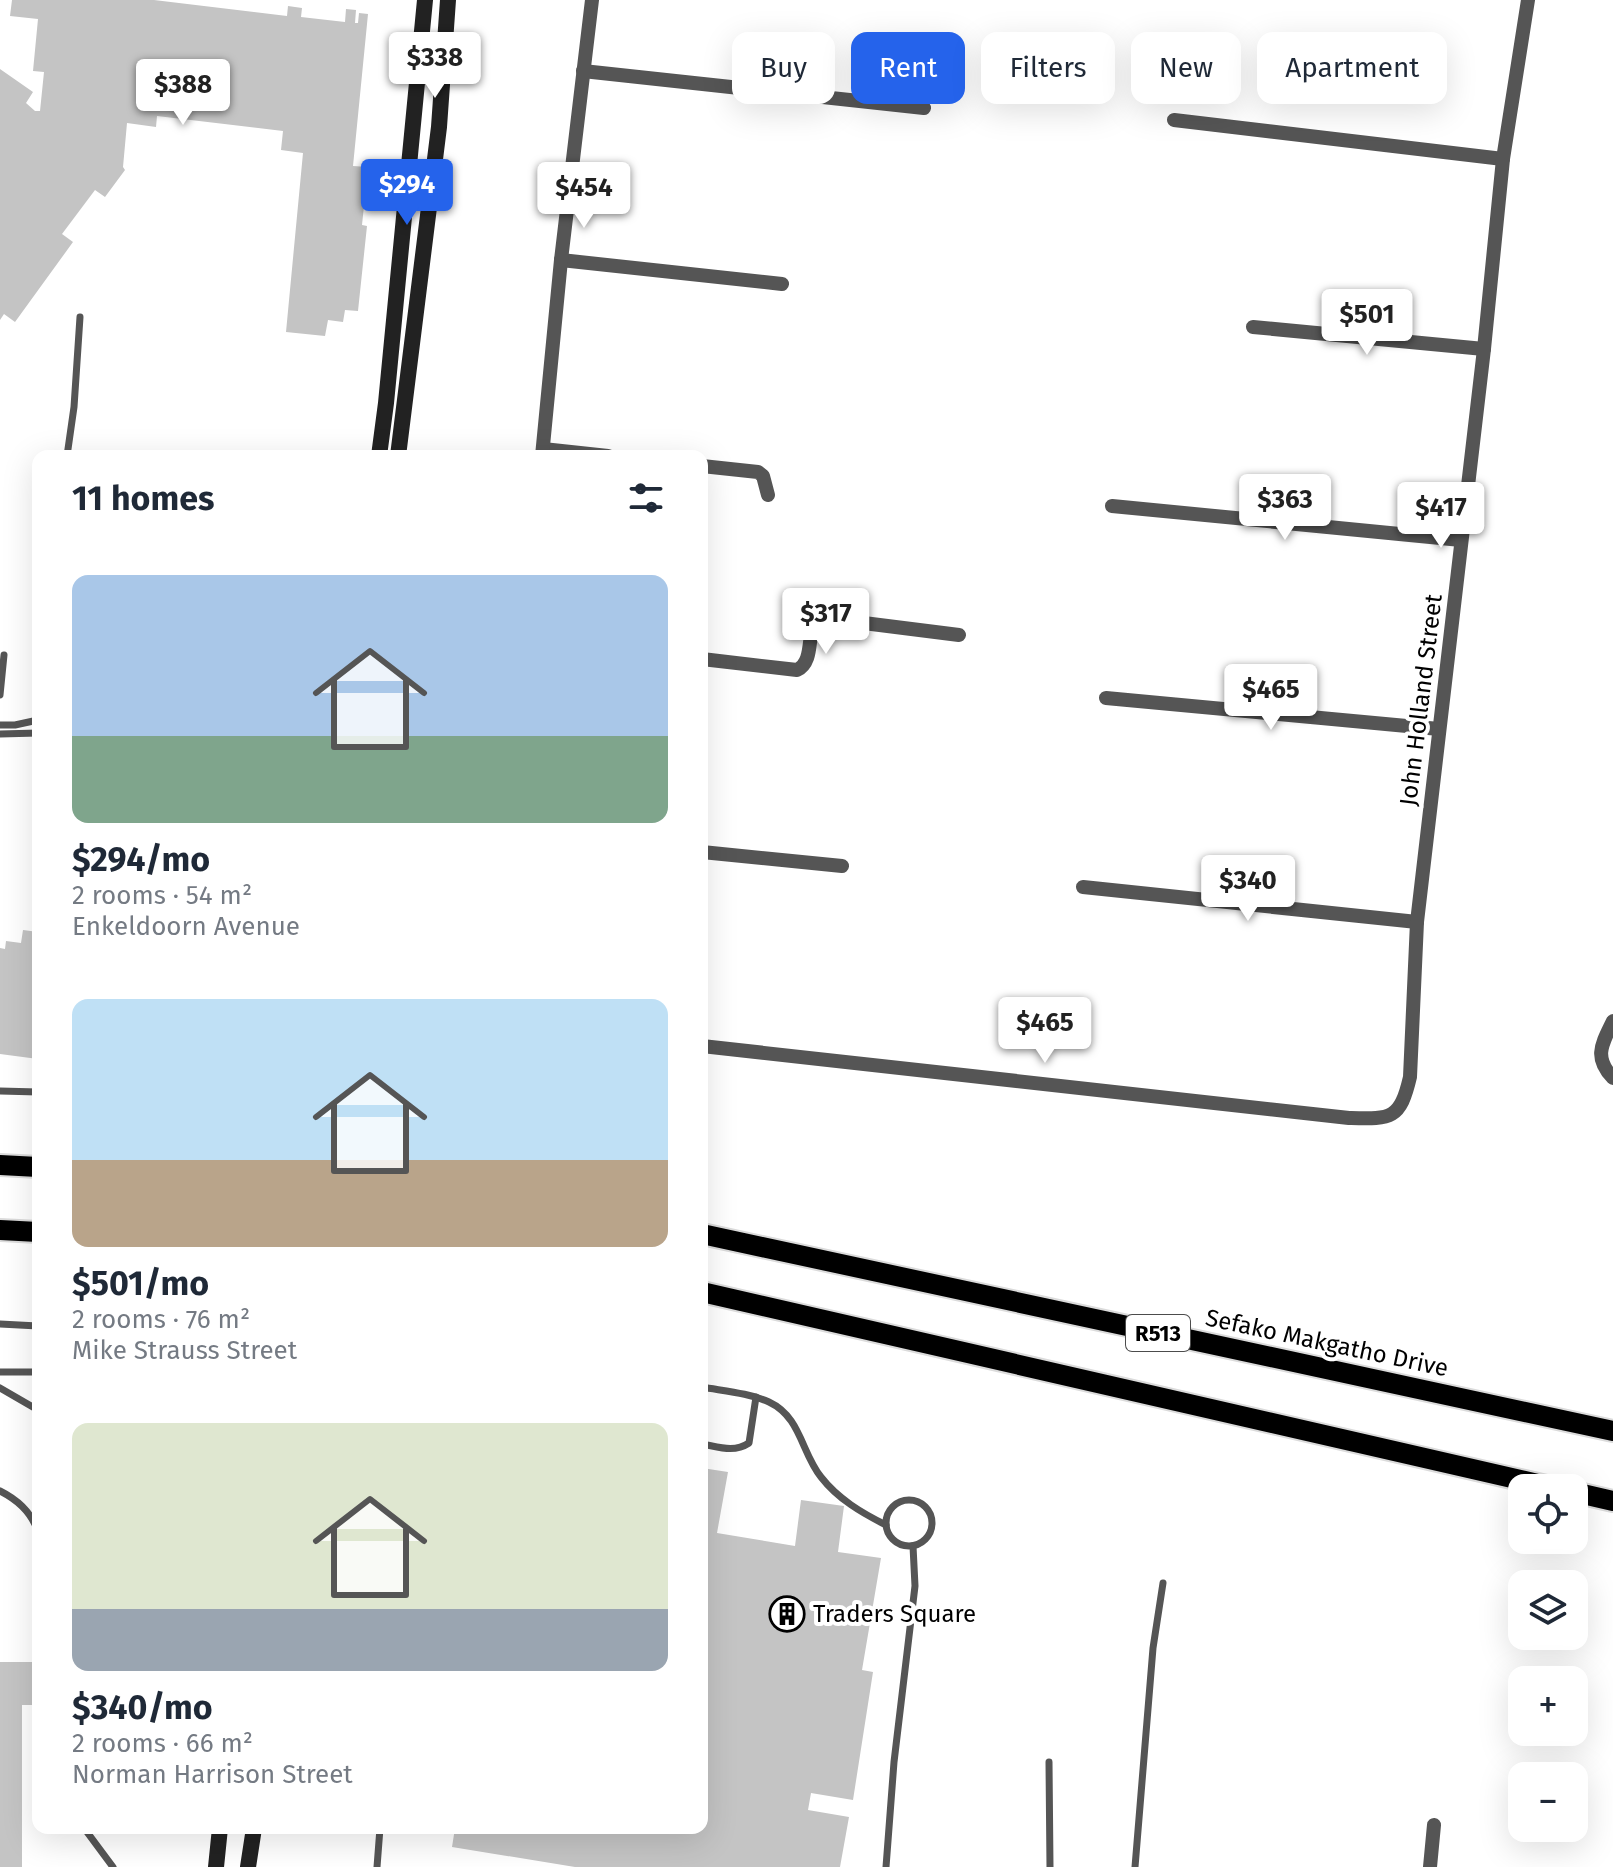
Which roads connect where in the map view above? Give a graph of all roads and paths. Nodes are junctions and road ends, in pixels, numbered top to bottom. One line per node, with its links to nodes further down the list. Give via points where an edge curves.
1 (412, 0): 6 (street)
2 (425, 0): 6 (street)
3 (448, 0): 18 (street, via 439,127)
4 (592, 0): 7 (street)
5 (1528, 0): 10 (street, John Holland Street)
6 (421, 33): 17 (street)
7 (583, 71): 8 (street); 11 (street)
8 (924, 108)
9 (1174, 120): 10 (street)
10 (1503, 159): 15 (street, John Holland Street)
11 (561, 260): 12 (street); 19 (street)
12 (782, 284)
13 (80, 317): 16 (lane)
14 (1253, 327): 15 (street)
15 (1484, 349): 23 (street, John Holland Street)
16 (68, 450)
17 (380, 450)
18 (399, 450)
19 (543, 450)
20 (708, 467): 21 (street, via 758,472)
21 (768, 495)
22 (1112, 506): 23 (street)
23 (1461, 540): 31 (street, John Holland Street)
24 (959, 635): 26 (street, via 824,618 815,620 806,660 797,670)
25 (4, 655): 27 (lane)
26 (708, 660)
27 (0, 695)
28 (1106, 698): 31 (street)
29 (32, 721): 30 (lane)
30 (0, 725)
31 (1439, 729): 37 (street, John Holland Street)
32 (32, 733): 33 (lane)
33 (0, 734)
34 (708, 853): 35 (street)
35 (842, 866)
36 (1083, 887): 37 (street)
37 (1417, 922): 39 (street, John Holland Street, via 1406,1096 1391,1115 1375,1119)
38 (1613, 1021): 40 (street, via 1601,1054)
39 (708, 1047)
40 (1613, 1078)
41 (0, 1091): 42 (lane)
42 (32, 1092)
43 (0, 1165): 44 (main road)
44 (32, 1167)
45 (0, 1230): 46 (main road)
46 (32, 1232)
47 (708, 1235): 57 (main road, Sefako Makgatho Drive / R513)
48 (708, 1293): 59 (main road)
49 (0, 1324): 50 (lane)
50 (32, 1326)
51 (0, 1372): 52 (lane)
52 (32, 1372)
53 (0, 1388): 56 (lane)
54 (708, 1388): 55 (lane)
55 (756, 1397): 58 (lane, via 749,1443 731,1449); 64 (lane, via 795,1424 815,1468 835,1492)
56 (32, 1407)
57 (1613, 1431)
58 (708, 1445)
59 (1508, 1477)
60 (0, 1491): 63 (lane)
61 (1588, 1495): 62 (main road)
62 (1613, 1501)
63 (32, 1517)
64 (886, 1525): 65 (lane, via 892,1539); 65 (lane, via 896,1504 910,1500 924,1506 931,1518 930,1533)
65 (913, 1546): 77 (lane, via 915,1586)
66 (1163, 1583): 79 (lane)
67 (1049, 1762): 78 (lane)
68 (1434, 1825): 80 (street)
69 (88, 1834): 73 (lane)
70 (219, 1834): 74 (street)
71 (253, 1834): 75 (street)
72 (380, 1834): 76 (lane)
73 (113, 1867)
74 (216, 1867)
75 (248, 1867)
76 (377, 1867)
77 (886, 1867)
78 (1050, 1867)
79 (1135, 1867)
80 (1430, 1867)

